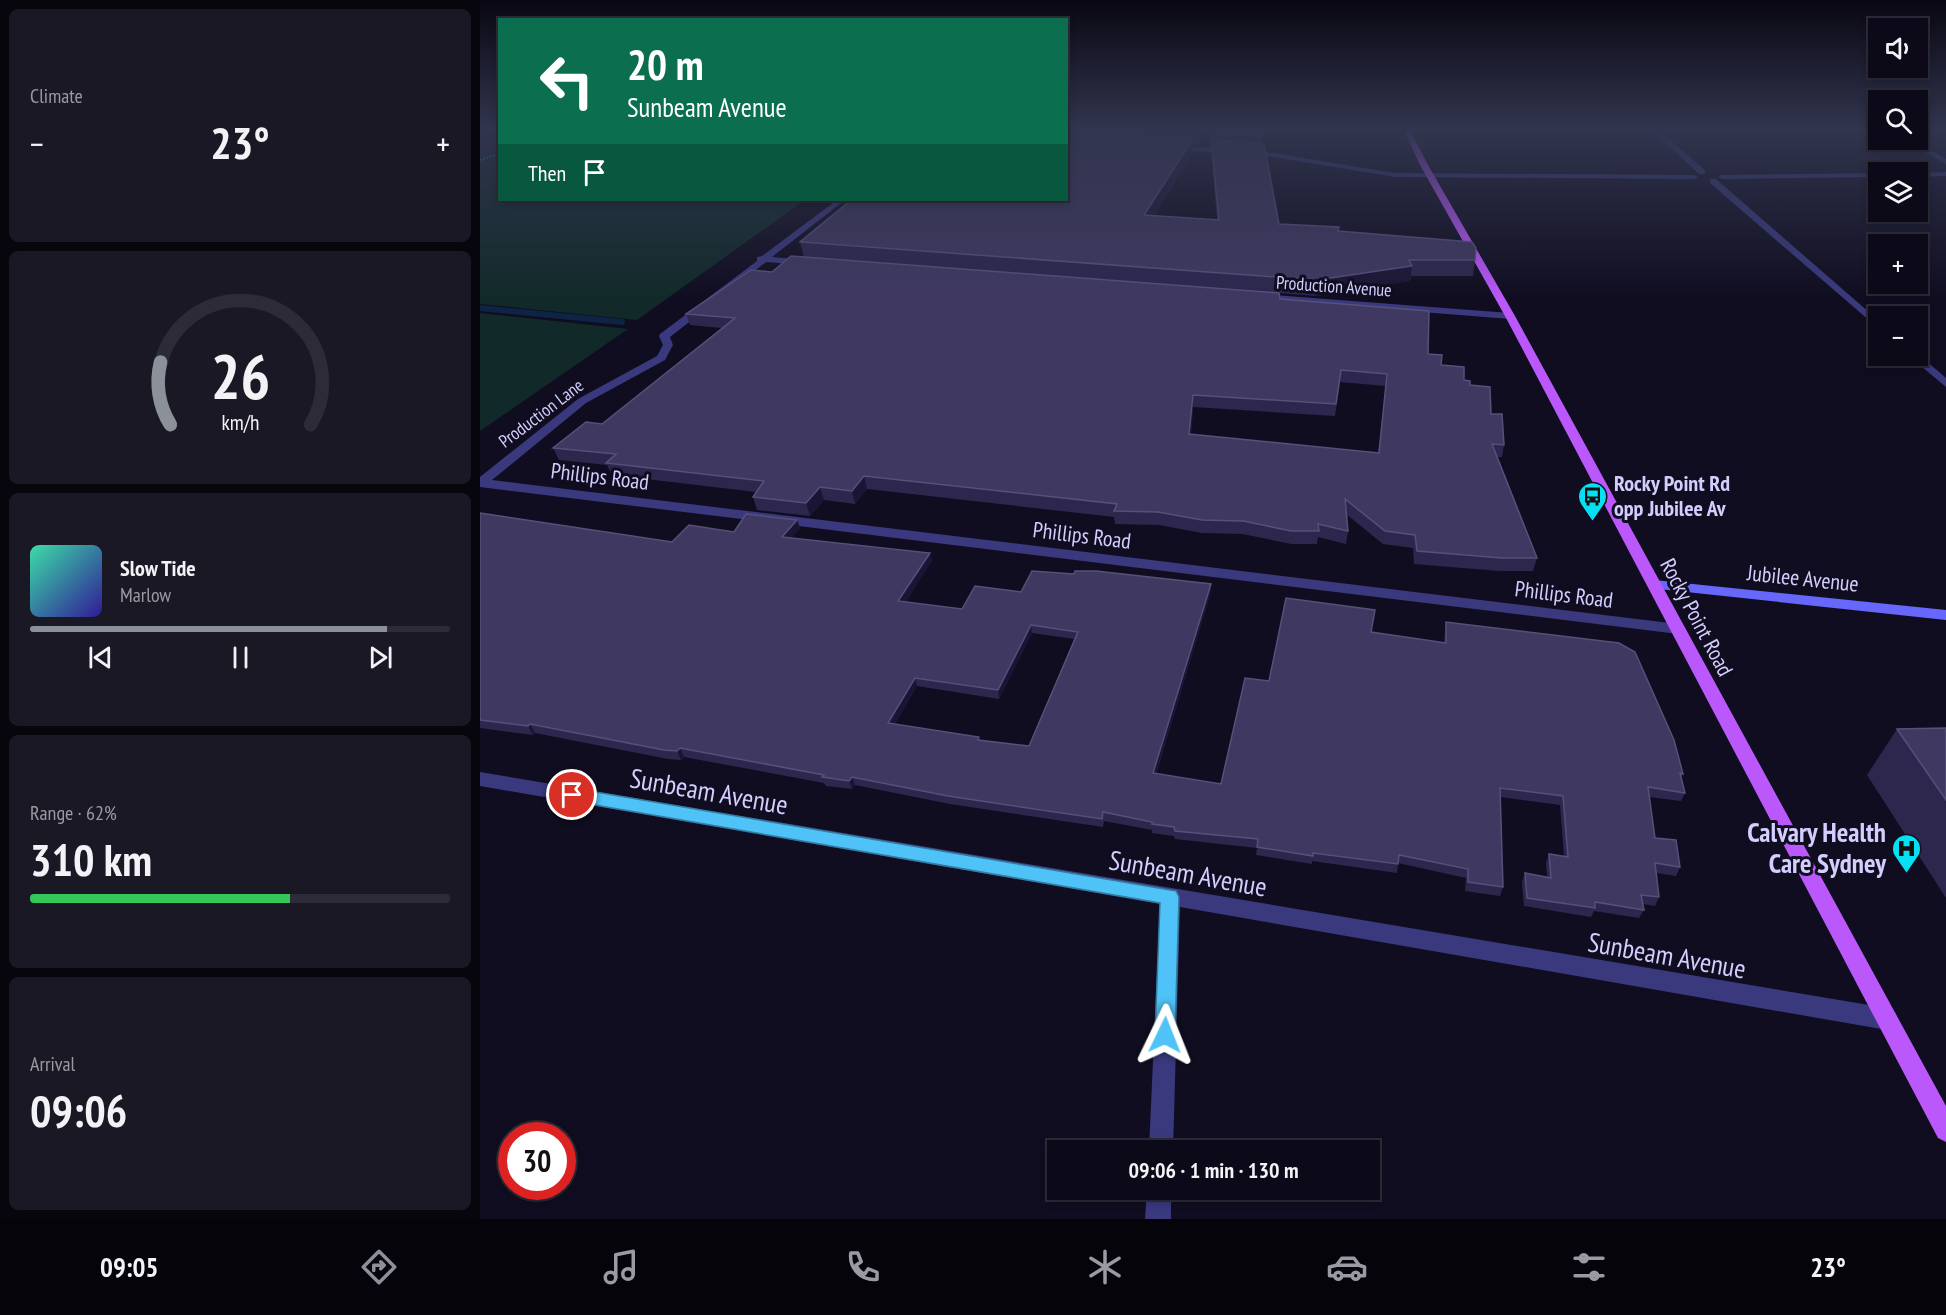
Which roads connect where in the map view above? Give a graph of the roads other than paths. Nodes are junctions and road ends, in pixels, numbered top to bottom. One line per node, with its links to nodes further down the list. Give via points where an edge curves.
1 (1436, 185): 7 (main road, Rocky Point Road)
2 (1723, 185): 8 (street)
3 (840, 201): 4 (street, Production Lane)
4 (760, 260): 5 (street); 11 (street, Production Lane, via 664,336 668,345 661,358 582,401)
5 (815, 264)
6 (1244, 296): 7 (street, Production Avenue)
7 (1510, 316): 12 (main road, Rocky Point Road)
8 (1868, 316)
9 (1925, 366): 10 (street)
10 (1946, 384)
11 (481, 483): 14 (street, Phillips Road)
12 (1654, 585): 13 (street, Jubilee Avenue); 14 (main road, Rocky Point Road)
13 (1946, 615)
14 (1678, 629): 17 (main road, Rocky Point Road)
15 (480, 779): 16 (street, Sunbeam Avenue)
16 (1170, 897): 17 (street, Sunbeam Avenue); 19 (street)
17 (1887, 1020): 18 (main road, Rocky Point Road)
18 (1946, 1130)
19 (1161, 1140)
20 (1159, 1200): 21 (street)
21 (1158, 1219)

